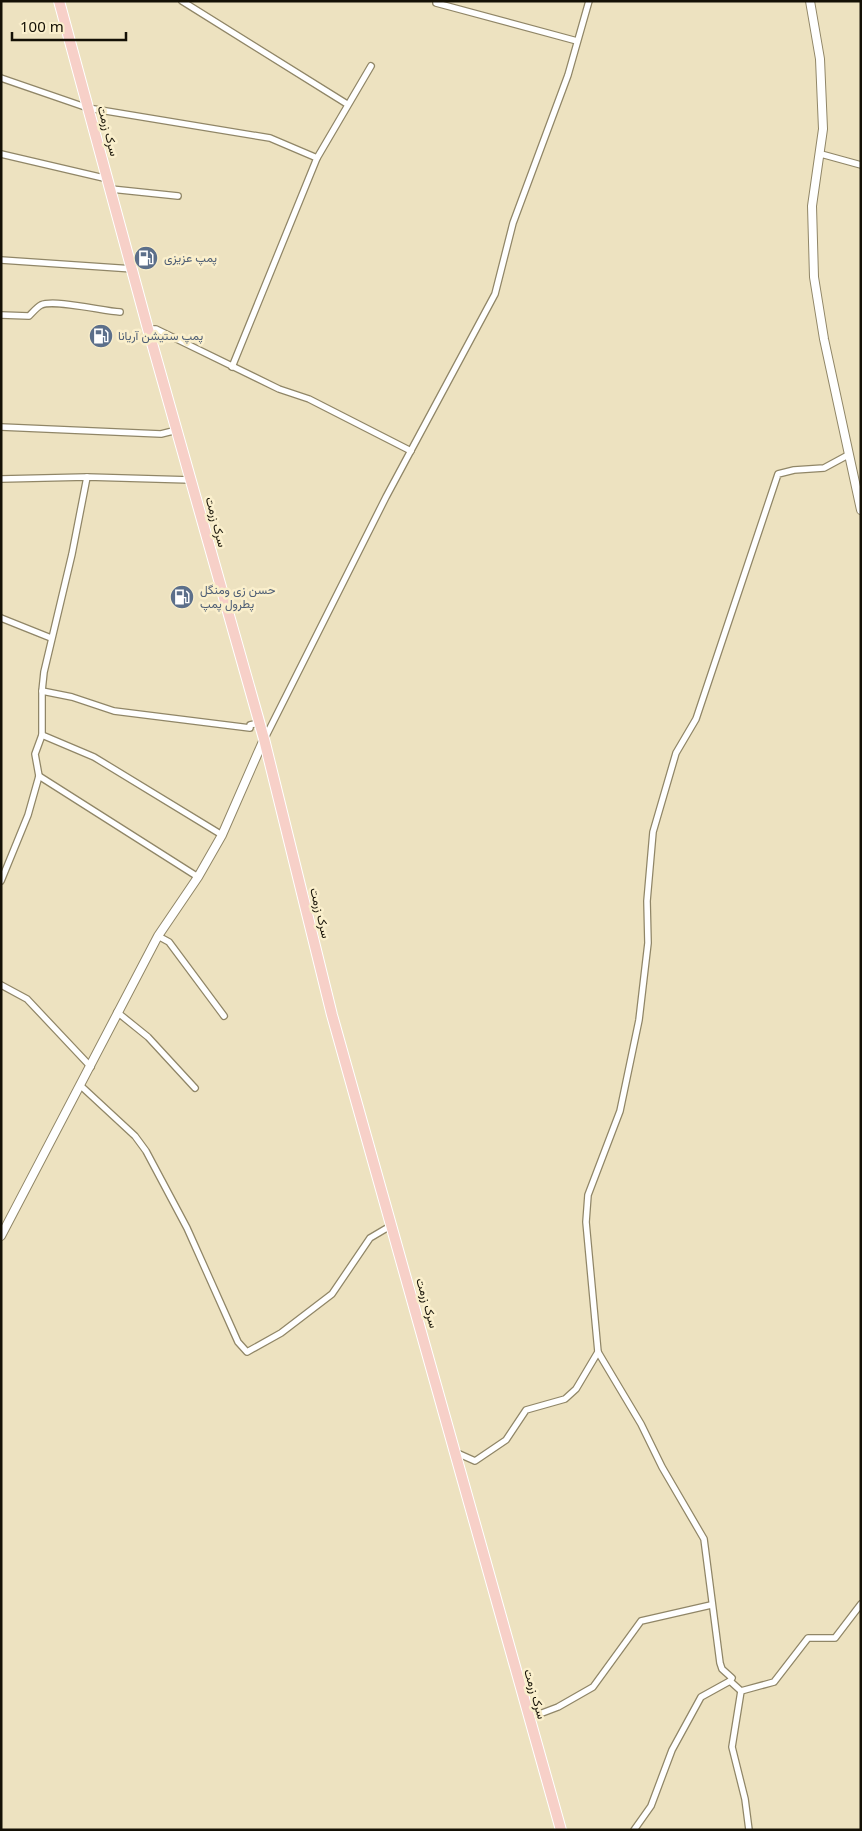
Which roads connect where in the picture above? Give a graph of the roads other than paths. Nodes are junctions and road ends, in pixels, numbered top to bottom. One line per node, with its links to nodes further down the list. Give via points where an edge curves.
1 (59, 1): 10 (highway, سرک زرمت)
2 (182, 1): 9 (street)
3 (436, 1): 6 (street)
4 (589, 1): 6 (street)
5 (810, 1): 12 (street, via 820,59)
6 (577, 41): 25 (street, via 568,75 513,223 495,294)
7 (371, 66): 9 (street)
8 (1, 78): 10 (street)
9 (347, 104): 13 (street)
10 (88, 108): 13 (street, via 270,138); 15 (highway, سرک زرمت)
11 (1, 154): 15 (street)
12 (821, 154): 14 (street); 26 (street, via 812,206 814,277)
13 (317, 158): 22 (street)
14 (861, 166)
15 (109, 184): 16 (street); 18 (highway, سرک زرمت)
16 (178, 196)
17 (1, 260): 18 (street)
18 (133, 269): 21 (highway, سرک زرمت)
19 (120, 312): 20 (street, via 96,311 62,303 41,305 29,316)
20 (1, 315)
21 (148, 329): 22 (street, via 156,329); 24 (highway, سرک زرمت)
22 (232, 366): 25 (street, via 308,399)
23 (1, 426): 24 (street, via 161,434)
24 (177, 430): 29 (highway, سرک زرمت)
25 (411, 451): 36 (street)
26 (848, 455): 30 (street); 50 (street, via 824,468 778,474 696,720 676,753 653,832 647,901 648,943 639,1020 620,1111 588,1195 586,1222)
27 (87, 477): 28 (street); 29 (street); 32 (street)
28 (1, 479)
29 (192, 480): 34 (highway, سرک زرمت)
30 (861, 510)
31 (1, 618): 32 (street)
32 (51, 638): 33 (street)
33 (42, 691): 34 (street, via 114,711 250,728 250,725); 35 (street)
34 (258, 723): 36 (highway, سرک زرمت)
35 (42, 735): 37 (street, via 35,754); 38 (street, via 94,757)
36 (264, 740): 38 (street); 48 (highway, سرک زرمت, via 332,1015)
37 (39, 776): 39 (street); 40 (street, via 28,815)
38 (222, 835): 39 (street)
39 (198, 877): 41 (street)
40 (1, 881)
41 (158, 936): 43 (street); 44 (street, via 168,942)
42 (1, 985): 45 (street, via 27,999)
43 (117, 1012): 45 (street); 47 (street, via 148,1037)
44 (224, 1016)
45 (91, 1067): 46 (street)
46 (81, 1086): 48 (street, via 135,1136 146,1151 187,1228 238,1342 247,1352 281,1332 332,1294 370,1238); 49 (street)
47 (195, 1088)
48 (392, 1225): 51 (highway, سرک زرمت)
49 (1, 1236)
50 (598, 1352): 51 (street, via 576,1390 565,1399 526,1410 506,1440 475,1461); 53 (street, via 704,1539)
51 (457, 1453): 56 (highway, سرک زرمت)
52 (861, 1604): 55 (street, via 835,1638 808,1638 774,1682)
53 (711, 1605): 54 (street, via 720,1664 732,1678); 56 (street, via 641,1621 593,1687 558,1707)
54 (730, 1681): 55 (street); 58 (street, via 701,1697 672,1750 652,1806)
55 (741, 1691): 59 (street, via 732,1747)
56 (529, 1718): 57 (highway, سرک زرمت)
57 (561, 1830)
58 (634, 1830)
59 (749, 1830)

